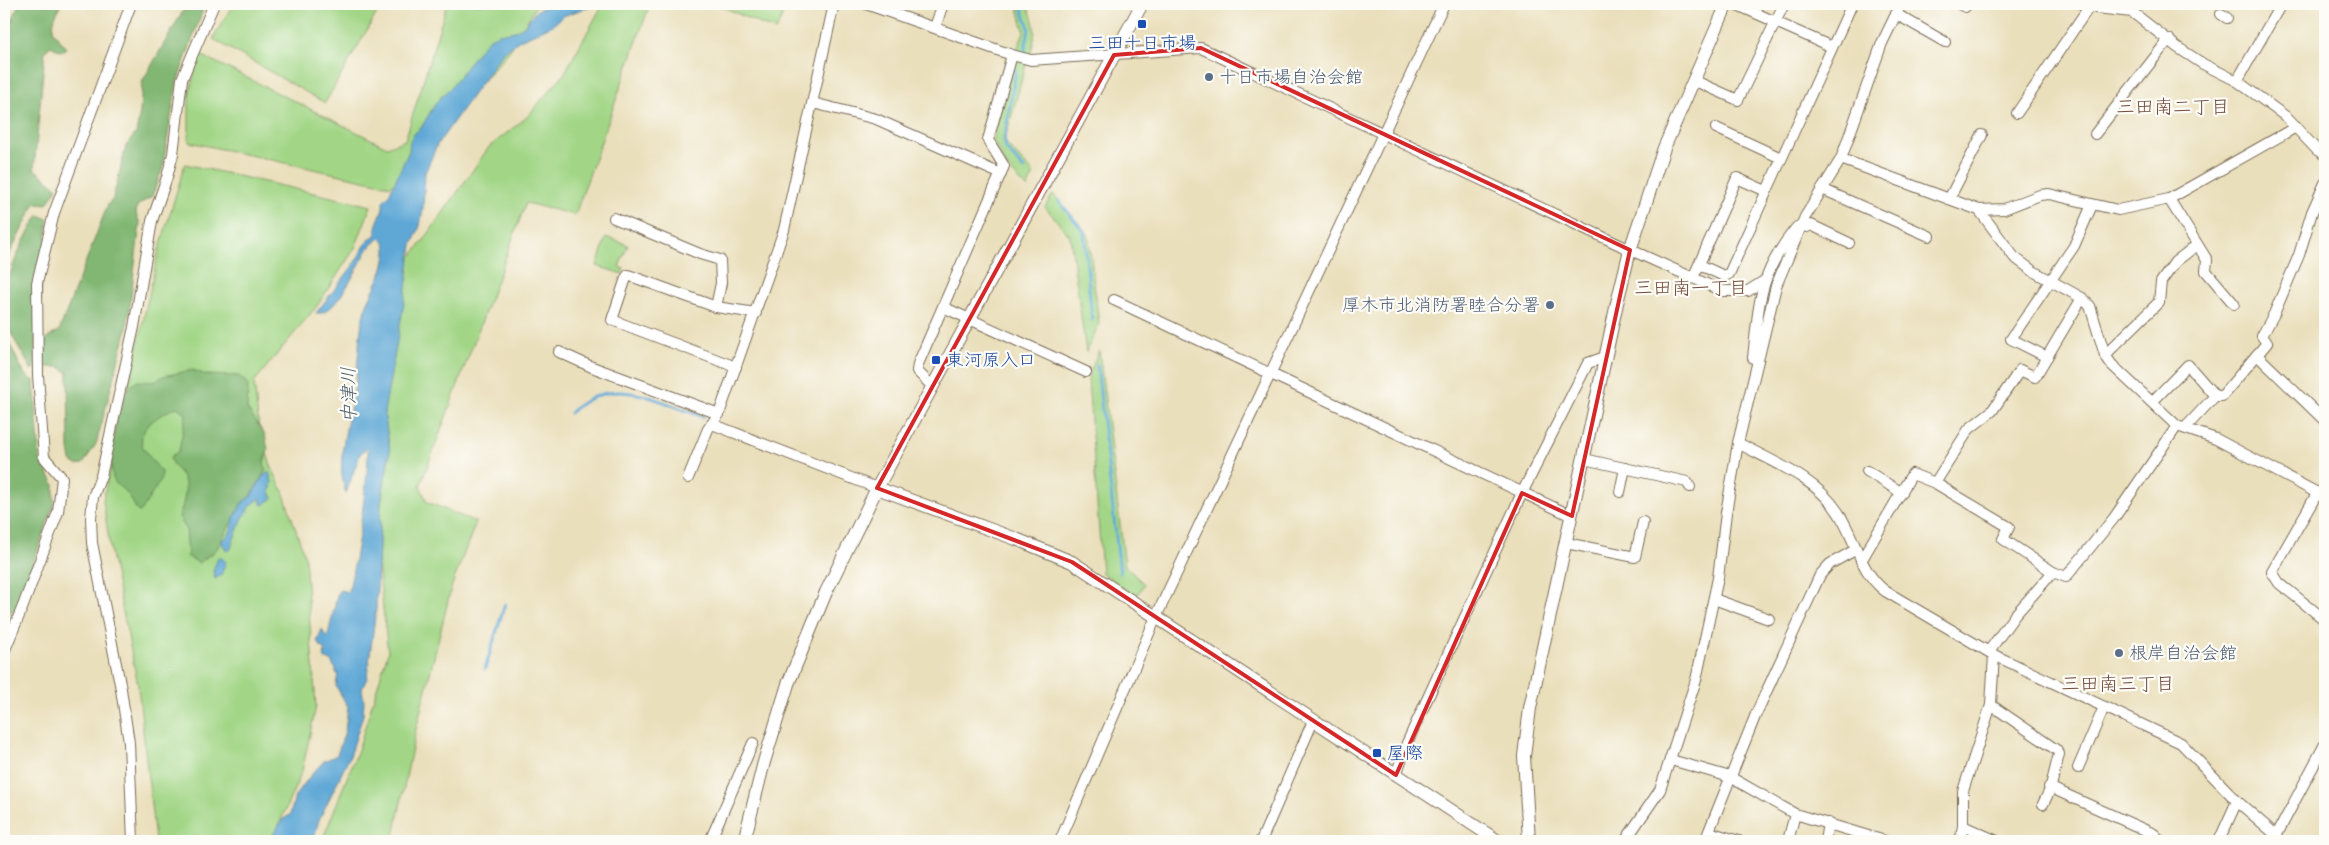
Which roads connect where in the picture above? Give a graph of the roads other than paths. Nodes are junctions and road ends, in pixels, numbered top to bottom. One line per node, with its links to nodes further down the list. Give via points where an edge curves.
1 (130, 4): 98 (street, via 54,213 37,284 38,375 44,457 62,478 58,512)
2 (214, 4): 118 (street, via 182,79 167,178 152,221 134,327 101,476 93,497 92,543 129,743)
3 (834, 4): 25 (street)
4 (866, 4): 17 (street)
5 (943, 4): 17 (street)
6 (1142, 4): 22 (street)
7 (1444, 4): 29 (street)
8 (1727, 4): 23 (street)
9 (1735, 4): 16 (street)
10 (1784, 4): 16 (street)
11 (1852, 4): 20 (street)
12 (1901, 4): 15 (street)
13 (2281, 4): 24 (street)
14 (2086, 5): 18 (street, via 2132,12); 26 (street)
15 (1896, 14): 19 (street); 34 (street, via 1882,42)
16 (1776, 22): 20 (street); 23 (street, via 1738,100)
17 (935, 27): 21 (street)
18 (2169, 39): 24 (street, via 2203,64); 30 (street)
19 (1945, 42)
20 (1832, 47): 33 (street)
21 (1012, 55): 22 (street, via 1030,60); 35 (street, via 988,140 1004,166)
22 (1114, 55): 29 (street, via 1201,48); 59 (street)
23 (1694, 80): 48 (street, via 1664,148)
24 (2237, 81): 27 (street)
25 (814, 103): 35 (street, via 876,119); 58 (street, via 784,230)
26 (2017, 113)
27 (2296, 127): 32 (street); 40 (street)
28 (1716, 128): 33 (street)
29 (1384, 133): 48 (street); 68 (street)
30 (2095, 134)
31 (1982, 135): 39 (street)
32 (2325, 155)
33 (1781, 158): 38 (street)
34 (1841, 159): 37 (street); 39 (street)
35 (1001, 174): 57 (street)
36 (2325, 183): 62 (street, via 2299,255 2262,332 2267,343)
37 (1822, 189): 44 (street); 45 (street)
38 (1766, 191): 49 (street, via 1729,274 1724,276); 49 (street, via 1737,178)
39 (1949, 199): 42 (street)
40 (2169, 199): 41 (street, via 2125,210); 47 (street)
41 (2092, 205): 42 (street, via 2049,194 2004,209); 52 (street, via 2074,246)
42 (1978, 210): 52 (street, via 2014,257)
43 (614, 218): 56 (street, via 630,229 720,260 721,282)
44 (1803, 221): 46 (street, via 1807,227 1811,225); 51 (street, via 1787,239); 66 (street, via 1776,286)
45 (1929, 236)
46 (1849, 243)
47 (2197, 245): 55 (street, via 2207,260 2206,271); 61 (street, via 2161,282 2159,302)
48 (1630, 250): 50 (street); 63 (street)
49 (1700, 265): 50 (street)
50 (1694, 278): 51 (street, via 1722,291 1737,292 1755,288)
51 (1764, 280): 66 (street, via 1753,361)
52 (2052, 282): 53 (street); 64 (street, via 2011,339)
53 (2082, 298): 61 (street, via 2090,306); 64 (street)
54 (1114, 300): 68 (street)
55 (2234, 304)
56 (716, 307): 58 (street); 65 (street, via 628,275 612,320)
57 (943, 307): 59 (street); 69 (street, via 917,371)
58 (756, 313): 65 (street)
59 (970, 319): 67 (street); 69 (street)
60 (559, 352): 72 (street)
61 (2105, 355): 71 (street)
62 (2257, 355): 70 (street, via 2222,396); 73 (street)
63 (1605, 357): 77 (street); 85 (street, via 1588,363)
64 (2048, 357): 81 (street, via 2035,377 2020,370 1992,410 1969,429)
65 (736, 368): 72 (street)
66 (1757, 368): 76 (street)
67 (1086, 372)
68 (1271, 374): 85 (street); 95 (street)
69 (933, 387): 83 (street)
70 (2215, 396): 71 (street, via 2188,365); 75 (street)
71 (2152, 402): 75 (street)
72 (719, 414): 74 (street)
73 (2325, 421)
74 (712, 424): 80 (street); 83 (street)
75 (2181, 427): 87 (street, via 2216,439); 93 (street, via 2070,579)
76 (1738, 443): 91 (street, via 1821,491 1839,513); 94 (street)
77 (1584, 459): 78 (street); 88 (street)
78 (1625, 468): 82 (street, via 1687,482); 84 (street)
79 (1866, 471): 86 (street)
80 (688, 478)
81 (1935, 483): 86 (street, via 1912,474); 93 (street, via 2009,527 2004,538)
82 (1690, 487)
83 (877, 488): 95 (street, via 1060,555); 120 (street, via 826,592 792,675 764,762)
84 (1620, 492)
85 (1522, 493): 88 (street); 107 (street, via 1407,743)
86 (1902, 493): 92 (street)
87 (2322, 494): 97 (street, via 2272,572 2279,582)
88 (1572, 516): 90 (street)
89 (1643, 522): 90 (street, via 1635,557)
90 (1566, 543): 123 (street, via 1530,708 1524,756)
91 (1855, 550): 92 (street); 108 (street, via 1830,564 1820,575)
92 (1861, 561): 99 (street, via 1874,582 1885,591)
93 (2053, 572): 99 (street, via 2015,614)
94 (1714, 599): 96 (street); 105 (street, via 1696,680)
95 (1156, 617): 102 (street); 121 (street)
96 (1769, 619)
97 (2325, 620)
98 (4, 652)
99 (1992, 653): 100 (street); 101 (street)
100 (1991, 705): 109 (street, via 2058,751); 114 (street, via 1962,791)
101 (2104, 707): 106 (street); 110 (street, via 2181,743)
102 (1313, 721): 107 (street); 122 (street)
103 (753, 743): 119 (street)
104 (2325, 744): 116 (street)
105 (1671, 760): 108 (street); 124 (street, via 1660,790)
106 (2078, 768)
107 (1396, 775): 117 (street)
108 (1730, 777): 112 (street); 115 (street)
109 (2049, 787): 111 (street); 131 (street, via 2154,834)
110 (2236, 800): 116 (street); 132 (street)
111 (2044, 804)
112 (1795, 814): 113 (street); 126 (street)
113 (1828, 823): 127 (street); 128 (street)
114 (1964, 826): 129 (street); 130 (street)
115 (1707, 837): 125 (street)
116 (2275, 838)
117 (1491, 839)
118 (133, 841)
119 (710, 841)
120 (744, 841)
121 (1060, 841)
122 (1261, 841)
123 (1529, 841)
124 (1625, 841)
125 (1739, 841)
126 (1788, 841)
127 (1825, 841)
128 (1885, 841)
129 (1960, 841)
130 (1997, 841)
131 (2161, 841)
132 (2219, 841)

